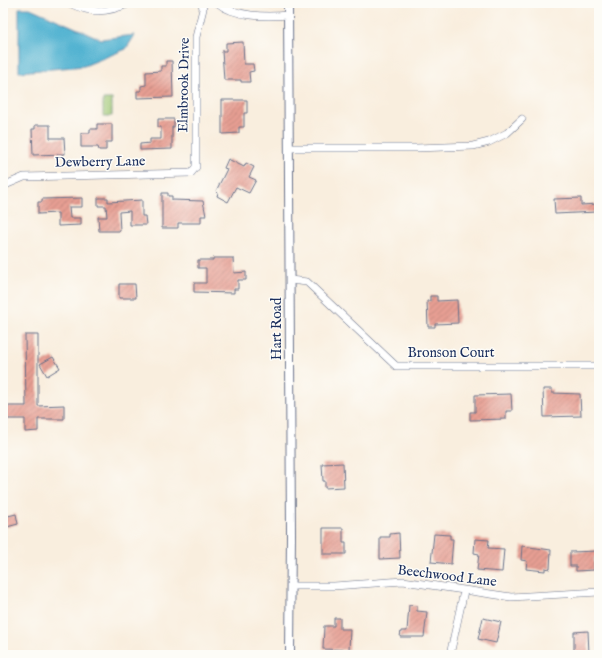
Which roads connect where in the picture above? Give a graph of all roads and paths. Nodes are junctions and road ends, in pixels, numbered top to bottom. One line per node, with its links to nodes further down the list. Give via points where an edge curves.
1 (69, 3): 2 (street, via 84,10 100,11)
2 (130, 3)
3 (202, 3): 9 (street, Elmbrook Drive, via 203,9 196,37)
4 (218, 3): 6 (street, via 224,8 264,17)
5 (288, 3): 6 (street, Hart Road)
6 (288, 15): 8 (street, Hart Road)
7 (522, 119): 8 (street, via 507,133 473,146)
8 (289, 148): 11 (street, Hart Road)
9 (196, 168): 10 (street, Dewberry Lane, via 191,173 24,176)
10 (3, 186)
11 (290, 280): 12 (street, Bronson Court, via 307,282 396,366); 13 (street, Hart Road)
12 (599, 366)
13 (291, 586): 14 (street, Beechwood Lane, via 403,581); 16 (street, Hart Road)
14 (464, 591): 15 (street, Beechwood Lane, via 511,597); 17 (street)
15 (599, 592)
16 (290, 655)
17 (450, 655)

